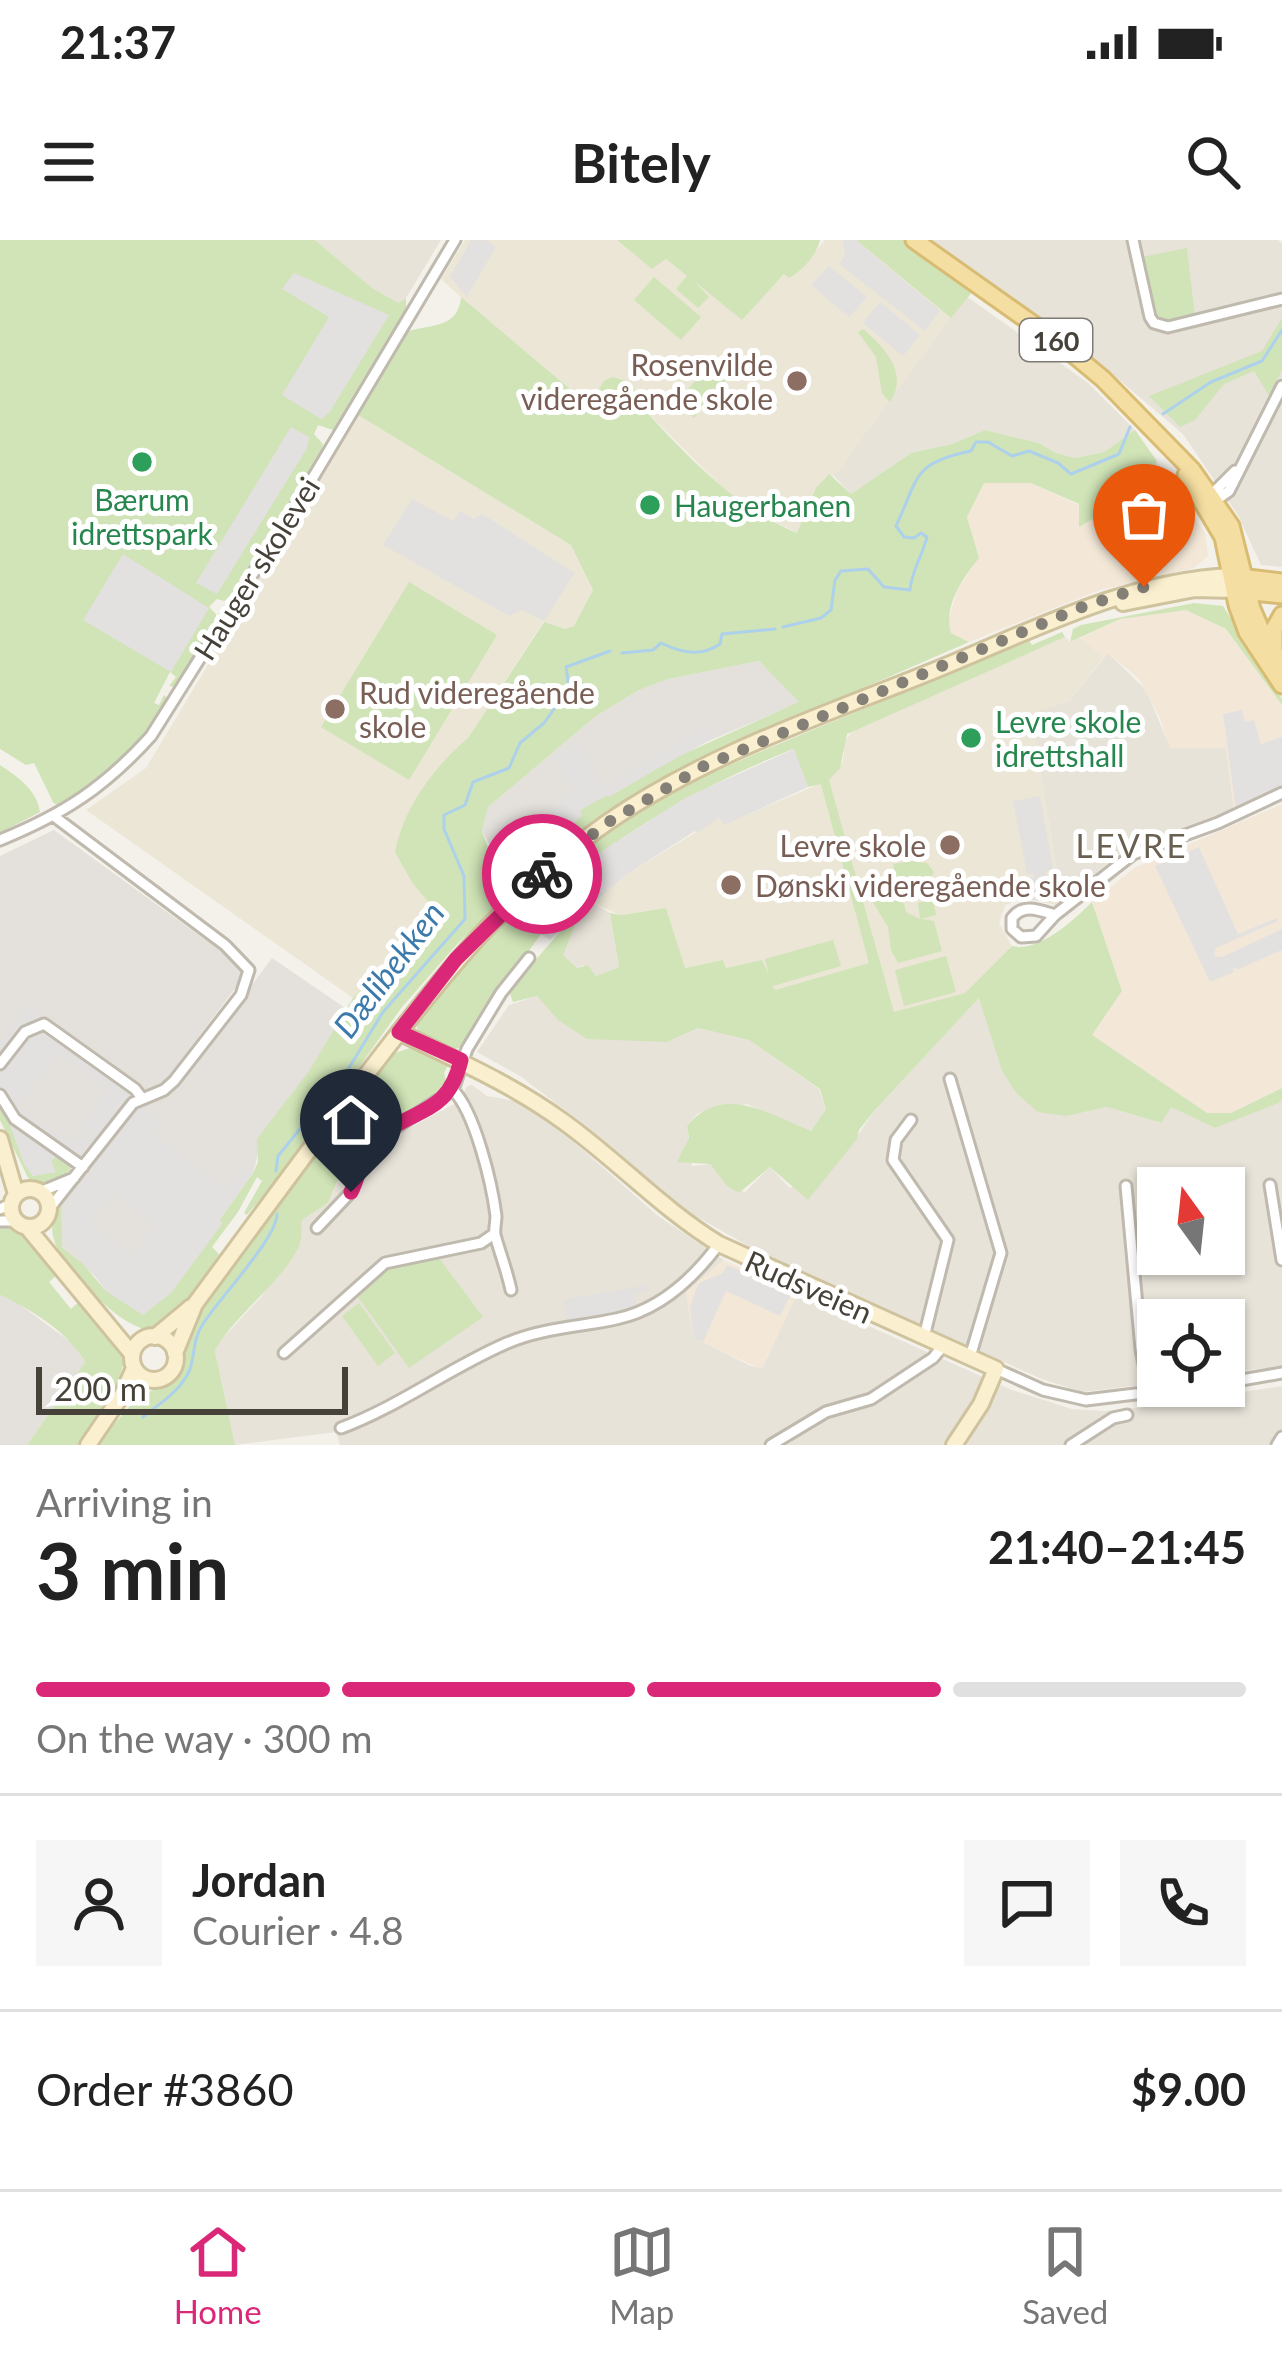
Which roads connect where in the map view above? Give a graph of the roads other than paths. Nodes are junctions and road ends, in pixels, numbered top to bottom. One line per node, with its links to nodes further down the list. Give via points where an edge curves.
1 (455, 240): 14 (street, Hauger skolevei, via 151,736)
2 (914, 240): 6 (main road, 160, via 1061,344 1136,410)
3 (1133, 240): 4 (street, via 1150,317 1161,326)
4 (1282, 299)
5 (1282, 386): 6 (street, via 1228,491)
6 (1211, 500): 8 (main road, 160)
7 (1282, 582): 8 (main road)
8 (1240, 584): 9 (main road); 11 (main road); 12 (main road, via 1253,642); 18 (main road, via 1154,595 1060,620 743,748 647,796 515,898)
9 (1282, 596)
10 (1282, 615): 11 (main road, via 1274,629)
11 (1278, 657)
12 (1282, 685)
13 (1282, 793): 16 (street, via 1133,854)
14 (56, 817): 15 (street, Hauger skolevei); 24 (street, via 249,970 241,995 174,1081)
15 (0, 840)
16 (1055, 915): 16 (street, via 1036,936 1012,929 1019,910)
17 (529, 958): 19 (street)
18 (399, 1032): 19 (main road, Rudsveien); 41 (main road)
19 (454, 1057): 22 (street); 36 (main road, Rudsveien, via 553,1114)
20 (0, 1064): 24 (street, via 25,1032 44,1024)
21 (950, 1079): 48 (street, via 1001,1253)
22 (453, 1090): 34 (street, via 371,1144 351,1192); 35 (street, via 472,1121)
23 (0, 1095): 27 (street, via 15,1119)
24 (142, 1098): 27 (street)
25 (911, 1120): 43 (street, via 893,1160 948,1240)
26 (2, 1143): 31 (main road)
27 (83, 1167): 28 (street)
28 (74, 1178): 31 (street); 32 (street)
29 (1270, 1185): 38 (street)
30 (1126, 1186): 42 (street)
31 (19, 1198): 32 (main road); 33 (main road)
32 (47, 1215): 33 (main road); 37 (main road)
33 (14, 1223): 37 (main road)
34 (317, 1228)
35 (494, 1234): 39 (street); 47 (street, via 481,1244 385,1263)
36 (719, 1244): 43 (main road, Rudsveien); 57 (street, via 653,1306 530,1334)
37 (56, 1259): 40 (main road)
38 (1282, 1260)
39 (511, 1290)
40 (92, 1303): 44 (main road); 49 (main road)
41 (195, 1304): 44 (main road); 46 (main road)
42 (1137, 1306)
43 (924, 1337): 45 (main road, Rudsveien)
44 (150, 1338): 46 (main road); 49 (main road)
45 (943, 1346): 48 (main road, Rudsveien); 60 (street, via 872,1399 826,1412)
46 (175, 1353): 53 (main road, via 170,1373)
47 (284, 1353)
48 (970, 1357): 50 (main road, Rudsveien)
49 (133, 1361): 53 (main road); 56 (main road)
50 (996, 1370): 54 (street, Rudsveien, via 1072,1398); 61 (main road)
51 (1282, 1373): 52 (street)
52 (1245, 1379)
53 (151, 1380): 56 (main road)
54 (1137, 1396)
55 (1126, 1415): 62 (street)
56 (101, 1426): 59 (main road)
57 (341, 1428)
58 (1282, 1437): 63 (street)
59 (88, 1445)
60 (771, 1445)
61 (954, 1445)
62 (1071, 1445)
63 (1277, 1445)

